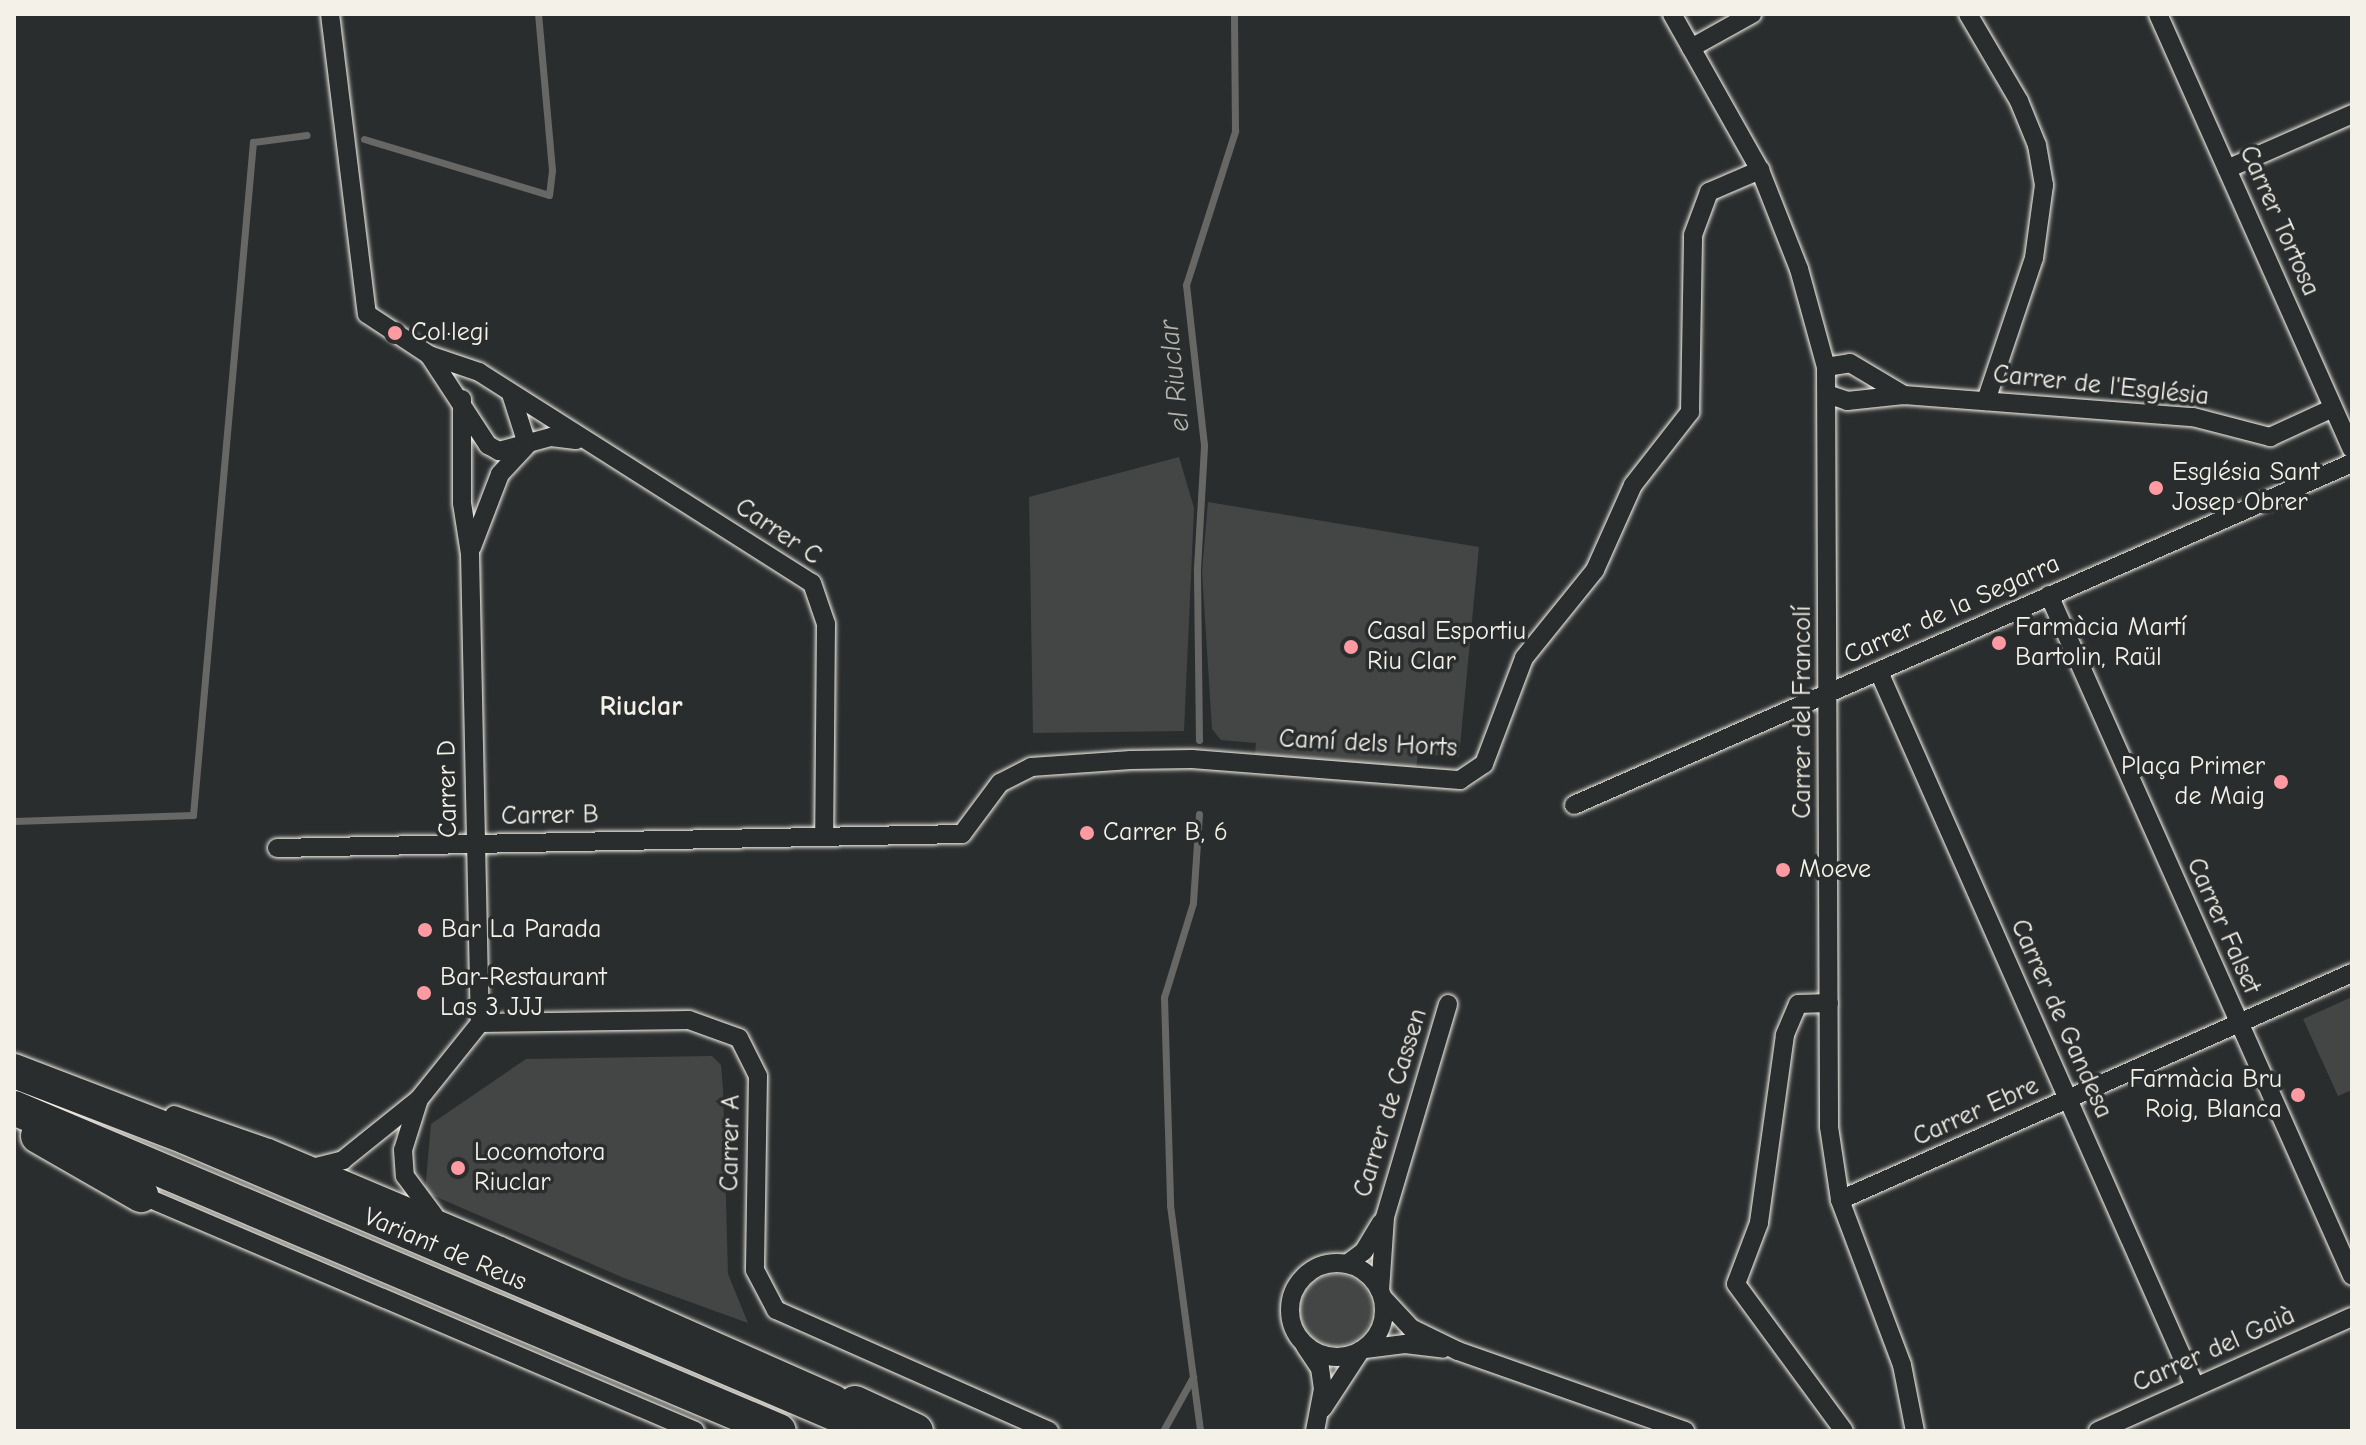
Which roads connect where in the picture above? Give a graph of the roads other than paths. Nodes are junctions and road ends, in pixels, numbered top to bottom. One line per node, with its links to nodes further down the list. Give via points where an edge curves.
1 (330, 14): 10 (street, Carrer C, via 361,300 377,325)
2 (1672, 14): 6 (street, Carrer del Francolí)
3 (1752, 14): 6 (street)
4 (1968, 14): 16 (street, via 2019,101 2037,145 2044,185 2034,258)
5 (2158, 14): 8 (street, Carrer Tortosa)
6 (1691, 48): 9 (street, Carrer del Francolí)
7 (2352, 114): 8 (street)
8 (2227, 169): 17 (street, Carrer Tortosa)
9 (1760, 170): 11 (street, Carrer del Francolí, via 1799,269); 27 (street, Camí dels Horts, via 1709,192 1693,235 1690,412 1633,485 1595,570 1524,658 1484,764 1460,780 1192,759 1031,767 1000,783 962,834)
10 (429, 355): 12 (street, Carrer C, via 479,372); 15 (street, Carrer C)
11 (1826, 367): 13 (street, Carrer del Francolí); 14 (street, Carrer de l'Església, via 1850,363)
12 (510, 392): 18 (street, Carrer C); 19 (street)
13 (1830, 395): 14 (street, Carrer de l'Església, via 1847,401); 25 (street, Carrer del Francolí)
14 (1904, 395): 16 (street, Carrer de l'Església)
15 (462, 399): 19 (street, Carrer C, via 488,445 499,451); 22 (street, Carrer D, via 462,503)
16 (1986, 401): 17 (street, Carrer de l'Església, via 2193,417 2270,437)
17 (2333, 408): 20 (street, Carrer Tortosa)
18 (579, 440): 19 (street, Carrer C, via 551,437); 27 (street, Carrer C, via 812,583 826,624)
19 (527, 444): 22 (street, Carrer D, via 489,496)
20 (2352, 449)
21 (2352, 463): 23 (street, Carrer de la Segarra)
22 (470, 554): 28 (street, Carrer D)
23 (2049, 595): 24 (street, Carrer de la Segarra); 34 (street, Carrer Falset)
24 (1879, 672): 25 (street, Carrer de la Segarra); 37 (street, Carrer de Gandesa)
25 (1829, 693): 26 (street, Carrer de la Segarra); 31 (street, Carrer del Francolí)
26 (1574, 805)
27 (824, 837): 28 (street, Carrer B)
28 (475, 843): 29 (street, Carrer B); 33 (street, Carrer D)
29 (277, 848)
30 (2352, 973): 34 (street, Carrer Ebre)
31 (1829, 1003): 43 (street, Carrer del Francolí, via 1829,1127); 63 (street, via 1798,1004 1785,1035 1759,1223 1736,1284)
32 (1448, 1004): 44 (street, Carrer de Cassen)
33 (480, 1023): 36 (street); 60 (street, Carrer A, via 689,1020 739,1038 758,1076 755,1270 776,1310)
34 (2237, 1023): 37 (street, Carrer Ebre); 47 (street, Carrer Falset)
35 (14, 1071): 39 (highway, Variant de Reus)
36 (419, 1099): 41 (street, via 343,1160); 45 (street, via 403,1150 405,1176 422,1204)
37 (2068, 1099): 43 (street, Carrer Ebre); 53 (street, Carrer de Gandesa)
38 (132, 1100): 39 (highway); 41 (street)
39 (94, 1103): 58 (highway, Variant de Reus)
40 (21, 1111): 42 (highway, via 39,1139); 57 (highway, Variant de Reus)
41 (312, 1168): 45 (street)
42 (141, 1195): 56 (street)
43 (1840, 1200): 64 (street, Carrer del Francolí, via 1902,1365)
44 (1385, 1217): 46 (street, Carrer de Cassen, via 1364,1251); 48 (street, Carrer de Cassen)
45 (441, 1221): 54 (street)
46 (1347, 1264): 48 (street, via 1372,1278); 50 (street, via 1318,1267 1295,1288 1290,1317)
47 (2352, 1276)
48 (1381, 1294): 51 (street, via 1377,1335); 52 (street, via 1411,1328)
49 (2352, 1317): 53 (street, Carrer del Gaià)
50 (1304, 1344): 51 (street, via 1332,1357); 55 (street, via 1320,1368)
51 (1363, 1350): 52 (street, via 1405,1344); 55 (street)
52 (1458, 1351): 62 (street)
53 (2195, 1386): 65 (street, Carrer del Gaià)
54 (838, 1395): 59 (highway)
55 (1322, 1411): 61 (street)
56 (695, 1431)
57 (779, 1431)
58 (876, 1431)
59 (916, 1431)
60 (1049, 1431)
61 (1315, 1431)
62 (1685, 1431)
63 (1844, 1431)
64 (1915, 1431)
65 (2098, 1431)

